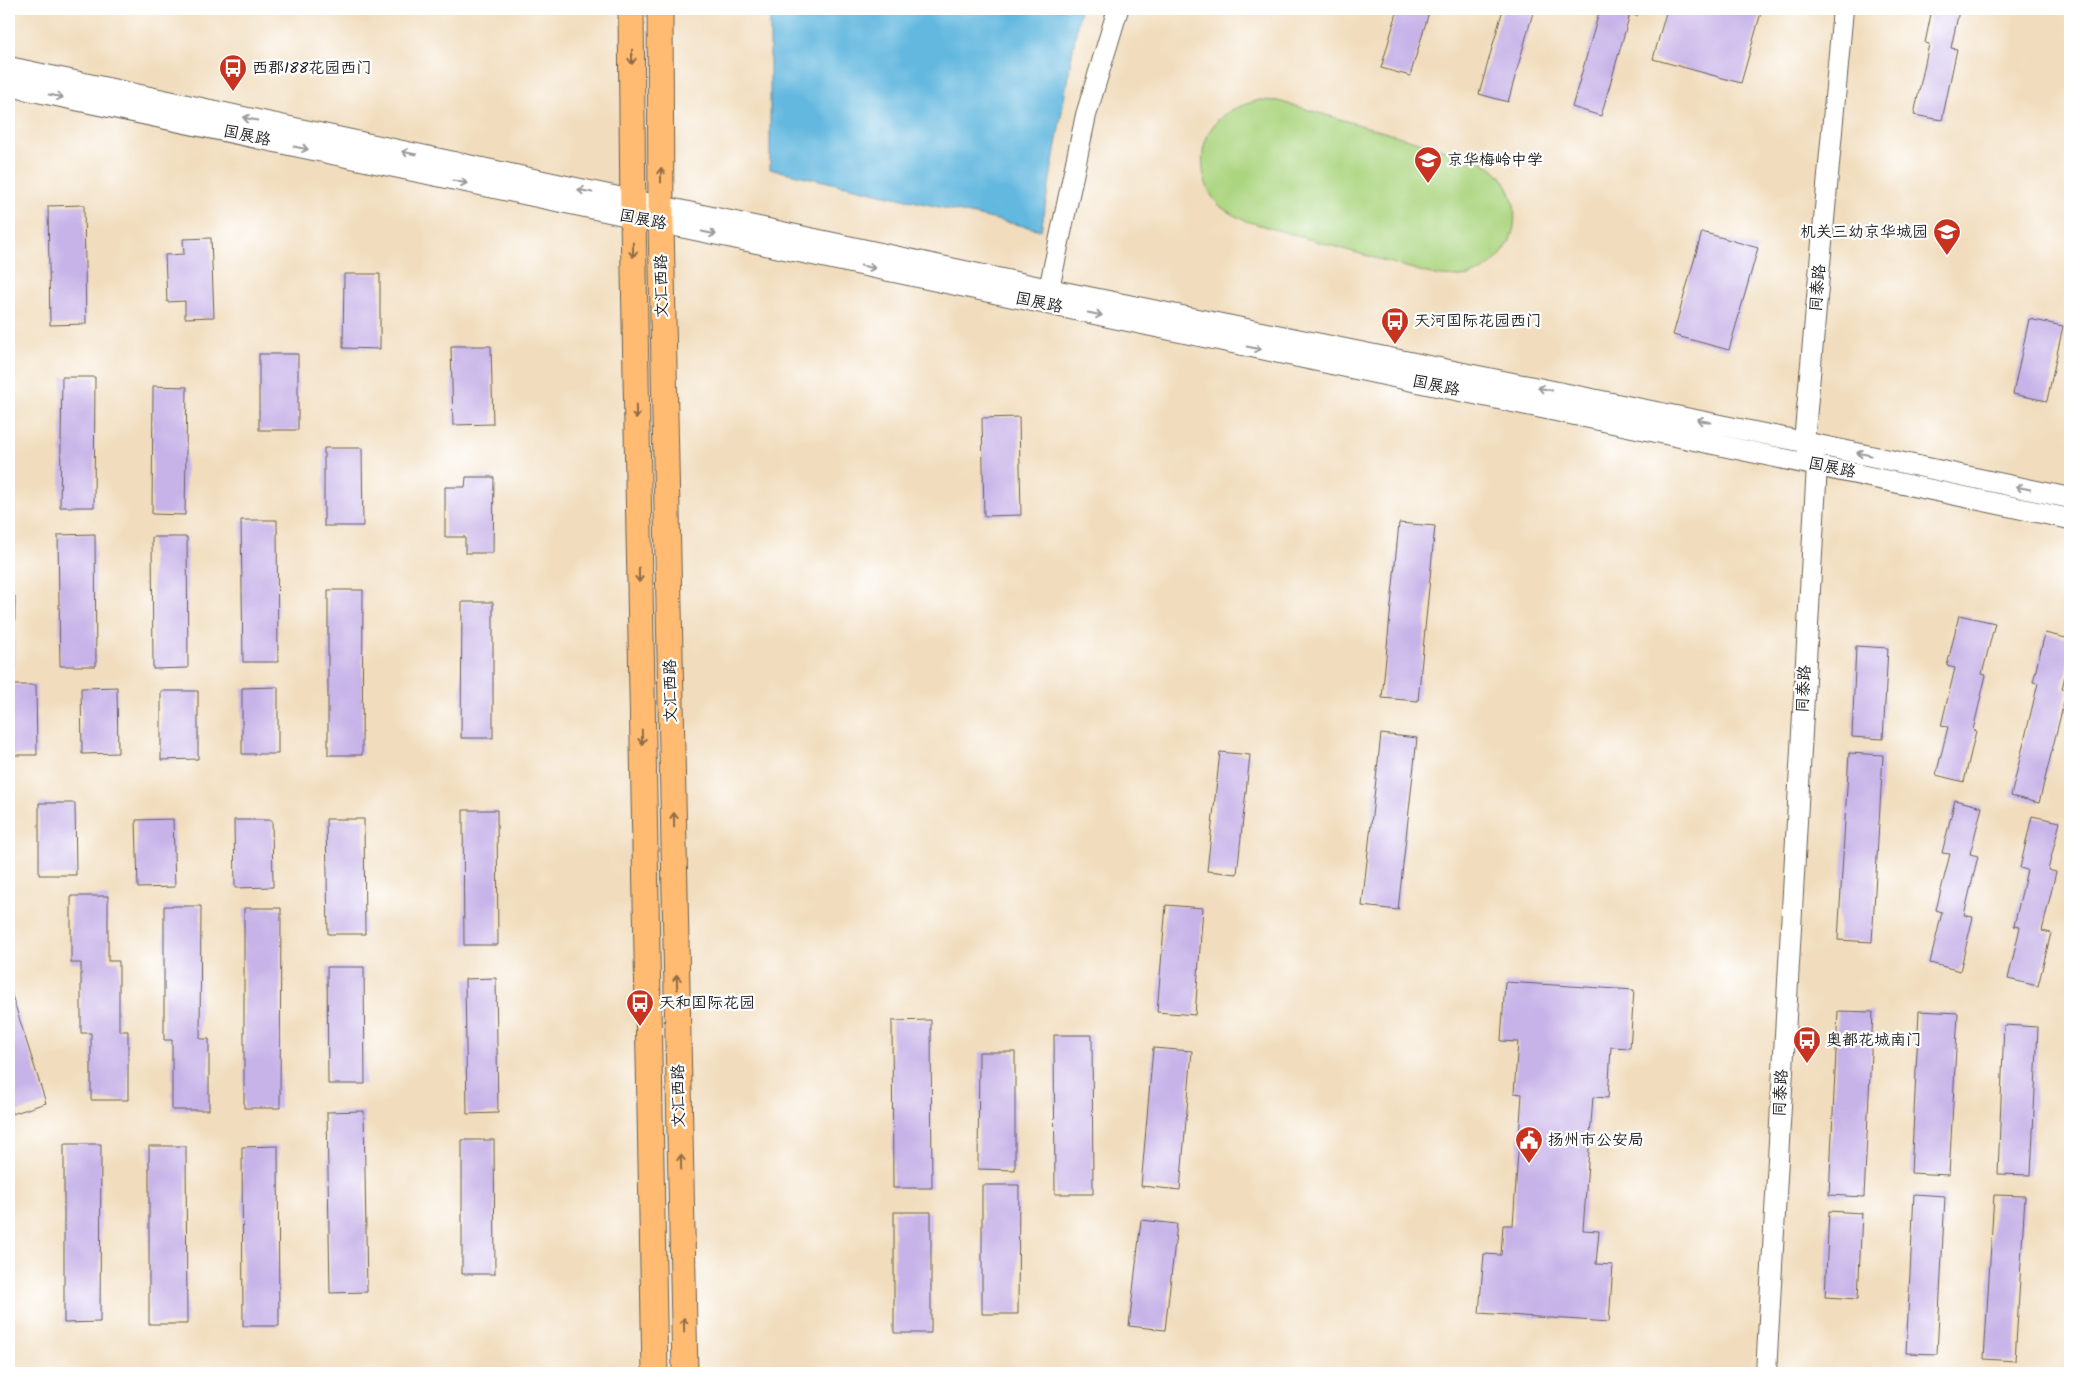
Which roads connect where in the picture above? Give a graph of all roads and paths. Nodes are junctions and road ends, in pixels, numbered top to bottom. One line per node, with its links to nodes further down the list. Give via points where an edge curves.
1 (631, 9): 7 (main road, 文汇西路, one-way to 7)
2 (660, 9): 8 (main road, 文汇西路, one-way to 2)
3 (1118, 9): 9 (street, via 1086,115)
4 (1842, 9): 10 (street, 同泰路)
5 (9, 67): 7 (street, 国展路, one-way to 5)
6 (9, 86): 7 (street, 国展路, one-way to 7)
7 (632, 210): 8 (street, 国展路); 14 (main road, 文汇西路, one-way to 14)
8 (661, 215): 9 (street, 国展路); 11 (street, 国展路, one-way to 11); 15 (main road, 文汇西路, one-way to 8)
9 (1049, 289): 10 (street, 国展路, one-way to 9)
10 (1804, 442): 11 (street); 12 (street, 国展路, one-way to 10)
11 (1817, 465): 13 (street, 国展路); 16 (street, 同泰路)
12 (2070, 498)
13 (2070, 519)
14 (655, 1373)
15 (685, 1373)
16 (1766, 1373)

